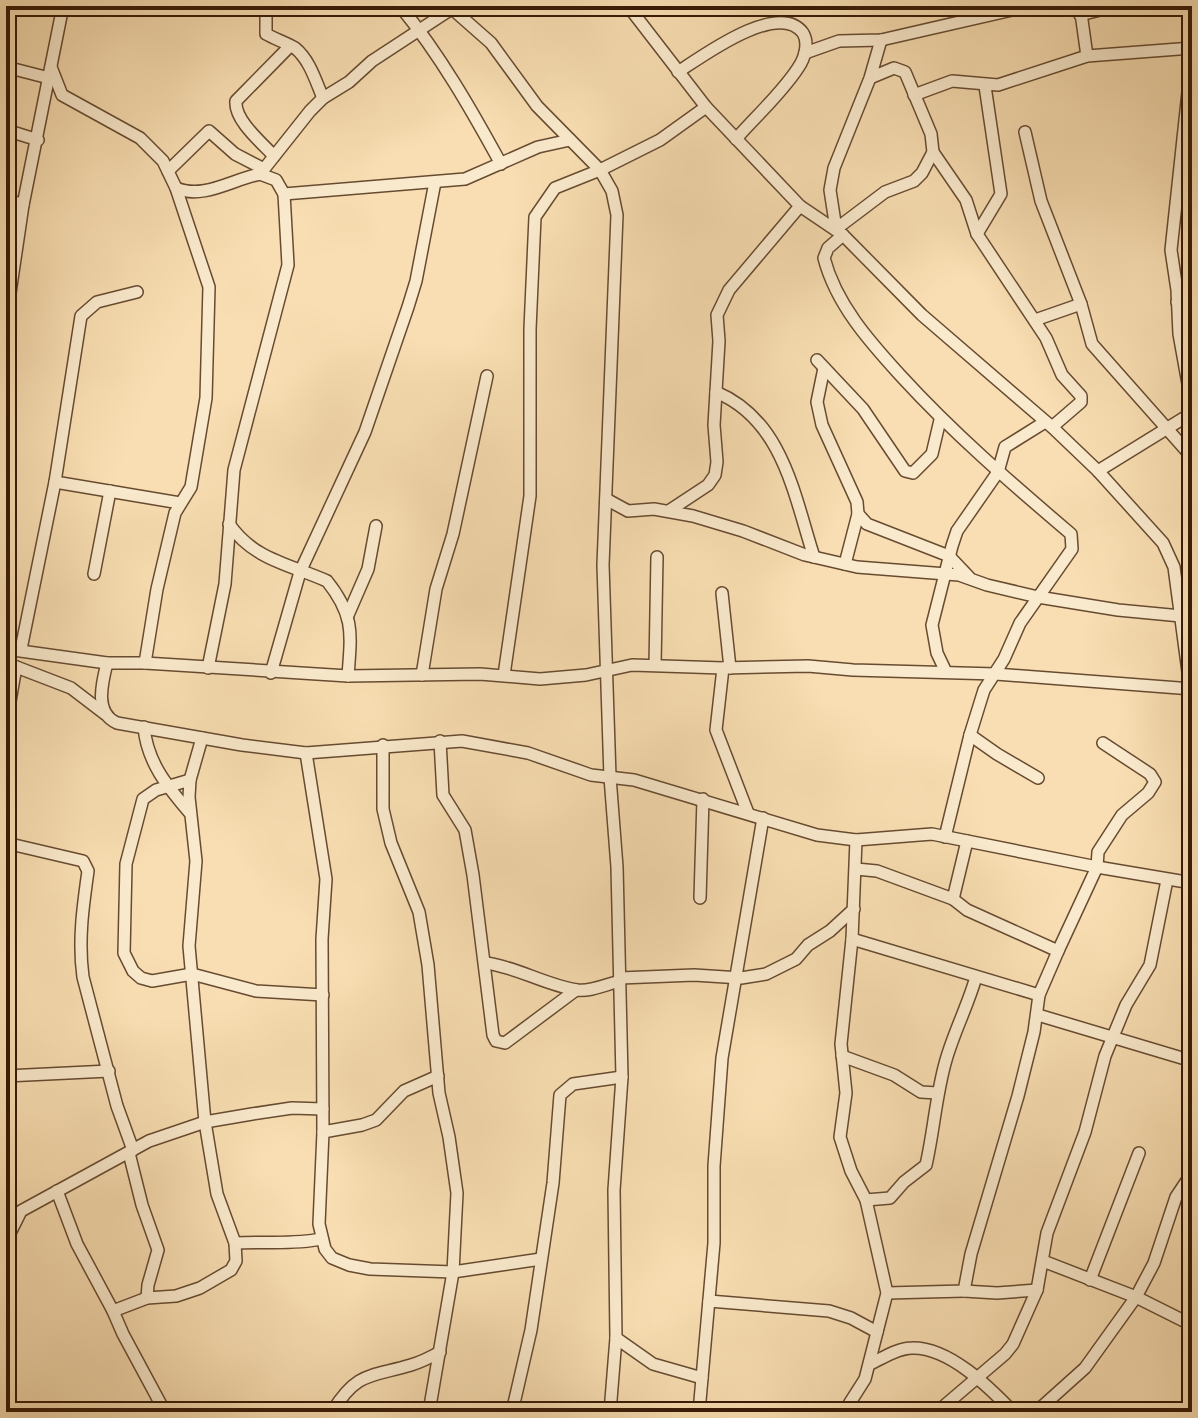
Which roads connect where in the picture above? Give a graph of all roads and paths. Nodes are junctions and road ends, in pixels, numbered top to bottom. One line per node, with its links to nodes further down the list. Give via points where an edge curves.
1 (63, 6): 17 (street)
2 (266, 6): 11 (street, via 266,34)
3 (400, 6): 9 (street)
4 (628, 6): 18 (street)
5 (1029, 6): 10 (street)
6 (1116, 6): 8 (street)
7 (453, 7): 9 (street); 28 (street, via 491,43 537,106)
8 (1080, 10): 15 (street)
9 (421, 31): 22 (street); 31 (street)
10 (881, 40): 13 (street, via 839,41); 19 (street)
11 (290, 46): 22 (street, via 311,69); 30 (street, via 236,101 243,121)
12 (1192, 48): 15 (street)
13 (805, 53): 18 (street, via 806,37 786,19 748,28); 26 (street)
14 (1192, 55): 44 (street, via 1171,250)
15 (1087, 56): 20 (street)
16 (6, 67): 17 (street)
17 (50, 72): 27 (street); 33 (street, via 62,95 140,138)
18 (678, 72): 23 (street)
19 (870, 78): 21 (street, via 900,69); 41 (street, via 834,168 830,190)
20 (985, 86): 21 (street, via 952,81); 42 (street, via 1001,194)
21 (914, 95): 29 (street)
22 (323, 98): 30 (street)
23 (706, 107): 26 (street); 32 (street, via 660,140)
24 (6, 130): 27 (street)
25 (1025, 132): 45 (street, via 1041,201)
26 (736, 139): 40 (street)
27 (38, 140): 39 (street)
28 (570, 140): 31 (street); 32 (street)
29 (933, 152): 41 (street, via 914,181 885,192); 42 (street, via 966,200)
30 (274, 156): 34 (street)
31 (501, 164): 35 (street, via 465,179)
32 (600, 170): 60 (street, via 617,215); 91 (street, via 555,188 535,217 530,496)
33 (168, 171): 34 (street, via 209,131); 36 (street)
34 (262, 171): 36 (street, via 201,192); 37 (street)
35 (435, 182): 37 (street); 70 (street, via 416,281 365,432)
36 (176, 188): 61 (street, via 210,302 206,398 191,487)
37 (284, 194): 64 (street, via 288,265 234,470)
38 (6, 199): 39 (street)
39 (23, 205): 46 (street)
40 (800, 206): 41 (street); 49 (street, via 729,290 717,315)
41 (839, 232): 52 (street, via 824,258 835,289 865,337); 53 (street, via 922,315)
42 (977, 234): 47 (street)
43 (137, 292): 58 (street, via 97,302 81,316)
44 (1183, 296): 50 (street, via 1179,334)
45 (1081, 304): 47 (street); 54 (street, via 1092,344)
46 (6, 320)
47 (1035, 320): 53 (street, via 1062,375 1082,399)
48 (487, 376): 90 (street, via 436,589)
49 (716, 392): 62 (street, via 715,475); 68 (street, via 744,406 774,441)
50 (1192, 406)
51 (1192, 413): 54 (street)
52 (940, 420): 57 (street); 63 (street, via 928,460 913,473 905,471 863,409 820,364 817,402 822,425)
53 (1049, 425): 56 (street); 57 (street, via 1005,447)
54 (1165, 427): 55 (street); 56 (street)
55 (1192, 457)
56 (1098, 471): 77 (street, via 1163,543)
57 (998, 472): 66 (street, via 957,531); 75 (street, via 1071,534 1072,549)
58 (55, 482): 59 (street); 79 (street)
59 (110, 491): 61 (street); 72 (street)
60 (606, 499): 62 (street, via 628,511); 86 (street)
61 (180, 503): 81 (street, via 157,589)
62 (670, 510): 68 (street)
63 (858, 514): 66 (street, via 867,524); 69 (street)
64 (229, 524): 70 (street, via 257,553); 84 (street, via 225,584)
65 (376, 526): 76 (street, via 368,569)
66 (949, 556): 71 (street); 73 (street)
67 (657, 557): 83 (street)
68 (814, 557): 69 (street)
69 (845, 564): 71 (street)
70 (300, 572): 76 (street, via 327,581); 88 (street)
71 (945, 573): 73 (street); 87 (street, via 932,625)
72 (94, 574)
73 (970, 578): 75 (street)
74 (722, 593): 85 (street)
75 (1038, 597): 77 (street); 89 (street)
76 (348, 615): 93 (street)
77 (1181, 616): 96 (street)
78 (6, 649): 79 (street)
79 (21, 649): 80 (street)
80 (107, 663): 81 (street); 97 (street, via 101,700)
81 (145, 663): 84 (street)
82 (11, 665): 94 (street); 97 (street, via 71,688)
83 (655, 665): 85 (street); 86 (street)
84 (208, 668): 88 (street)
85 (726, 668): 87 (street); 112 (street, via 716,730)
86 (606, 669): 92 (street); 95 (street)
87 (946, 672): 89 (street)
88 (271, 673): 93 (street)
89 (996, 674): 96 (street); 100 (street, via 984,690)
90 (422, 675): 91 (street); 93 (street)
91 (504, 675): 92 (street)
92 (586, 675): 95 (street)
93 (348, 676)
94 (10, 690): 98 (street)
95 (607, 690): 106 (street)
96 (1191, 691)
97 (105, 714): 99 (street, via 117,723)
98 (6, 724)
99 (144, 727): 101 (street); 109 (street, via 155,767)
100 (970, 735): 107 (street); 114 (street)
101 (202, 738): 105 (street); 108 (street)
102 (440, 741): 104 (street); 106 (street, via 506,748); 127 (street, via 443,795 465,830)
103 (1103, 743): 118 (street, via 1155,782 1122,815 1098,852)
104 (383, 745): 105 (street); 141 (street, via 383,809 419,912)
105 (306, 753): 133 (street, via 325,864)
106 (610, 777): 110 (street); 131 (street)
107 (1038, 778)
108 (190, 780): 109 (street); 111 (street)
109 (169, 788): 111 (street); 128 (street, via 143,799 126,864 124,953 141,978)
110 (703, 799): 112 (street); 122 (street)
111 (189, 812): 128 (street, via 196,861 189,938)
112 (748, 813): 113 (street)
113 (763, 818): 115 (street, via 817,835); 129 (street)
114 (945, 837): 115 (street); 116 (street)
115 (856, 840): 119 (street)
116 (967, 841): 118 (street); 123 (street)
117 (6, 843): 139 (street, via 87,864 80,958)
118 (1097, 867): 120 (street); 126 (street)
119 (856, 869): 123 (street, via 877,871); 124 (street)
120 (1167, 880): 121 (street); 136 (street, via 1150,965)
121 (1192, 883)
122 (700, 898)
123 (953, 899): 126 (street)
124 (854, 909): 125 (street); 129 (street, via 780,969 753,978)
125 (852, 939): 130 (street); 137 (street)
126 (1058, 951): 134 (street)
127 (486, 963): 132 (street); 132 (street, via 493,1035 500,1044)
128 (192, 974): 133 (street, via 256,991); 145 (street)
129 (735, 976): 131 (street); 164 (street, via 722,1058)
130 (976, 977): 134 (street); 143 (street)
131 (620, 979): 132 (street); 142 (street)
132 (576, 990)
133 (323, 995): 144 (street)
134 (1039, 995): 135 (street)
135 (1038, 1015): 136 (street); 160 (street)
136 (1113, 1039): 138 (street); 156 (street, via 1047,1233)
137 (842, 1056): 143 (street, via 894,1075 921,1092); 151 (street, via 846,1093 840,1137)
138 (1192, 1061)
139 (109, 1071): 140 (street); 147 (street)
140 (6, 1076)
141 (438, 1076): 146 (street, via 404,1091 376,1120); 157 (street, via 457,1193)
142 (622, 1077): 155 (street, via 573,1084 560,1095); 168 (street, via 612,1232)
143 (937, 1093): 151 (street, via 926,1165 890,1198)
144 (323, 1109): 145 (street, via 292,1108); 146 (street)
145 (205, 1122): 147 (street); 154 (street, via 217,1194)
146 (323, 1132): 152 (street)
147 (131, 1151): 150 (street); 163 (street, via 158,1250)
148 (1139, 1153): 158 (street)
149 (1192, 1173): 162 (street, via 1176,1197 1154,1263)
150 (57, 1191): 153 (street, via 21,1211); 165 (street, via 77,1244)
151 (866, 1200): 161 (street)
152 (321, 1239): 154 (street); 157 (street, via 332,1258 349,1265)
153 (6, 1241)
154 (235, 1243): 163 (street, via 236,1261 216,1280 176,1296)
155 (541, 1259): 157 (street); 176 (street)
156 (1043, 1261): 158 (street); 159 (street)
157 (453, 1272): 169 (street)
158 (1090, 1280): 162 (street)
159 (1037, 1290): 160 (street); 171 (street, via 1013,1344)
160 (964, 1291): 161 (street)
161 (887, 1293): 167 (street)
162 (1136, 1297): 166 (street); 182 (street, via 1085,1368)
163 (147, 1298): 165 (street)
164 (709, 1301): 167 (street, via 829,1311); 172 (street)
165 (113, 1311): 173 (street)
166 (1192, 1325)
167 (877, 1332): 170 (street)
168 (616, 1338): 172 (street, via 653,1364); 177 (street)
169 (440, 1352): 174 (street, via 416,1364 370,1374 350,1388); 175 (street)
170 (870, 1364): 171 (street, via 910,1347 935,1353); 179 (street)
171 (979, 1377): 180 (street); 181 (street)
172 (702, 1378): 178 (street)
173 (165, 1412)
174 (332, 1412)
175 (429, 1412)
176 (512, 1412)
177 (610, 1412)
178 (699, 1412)
179 (844, 1412)
180 (937, 1412)
181 (1013, 1412)
182 (1036, 1412)

